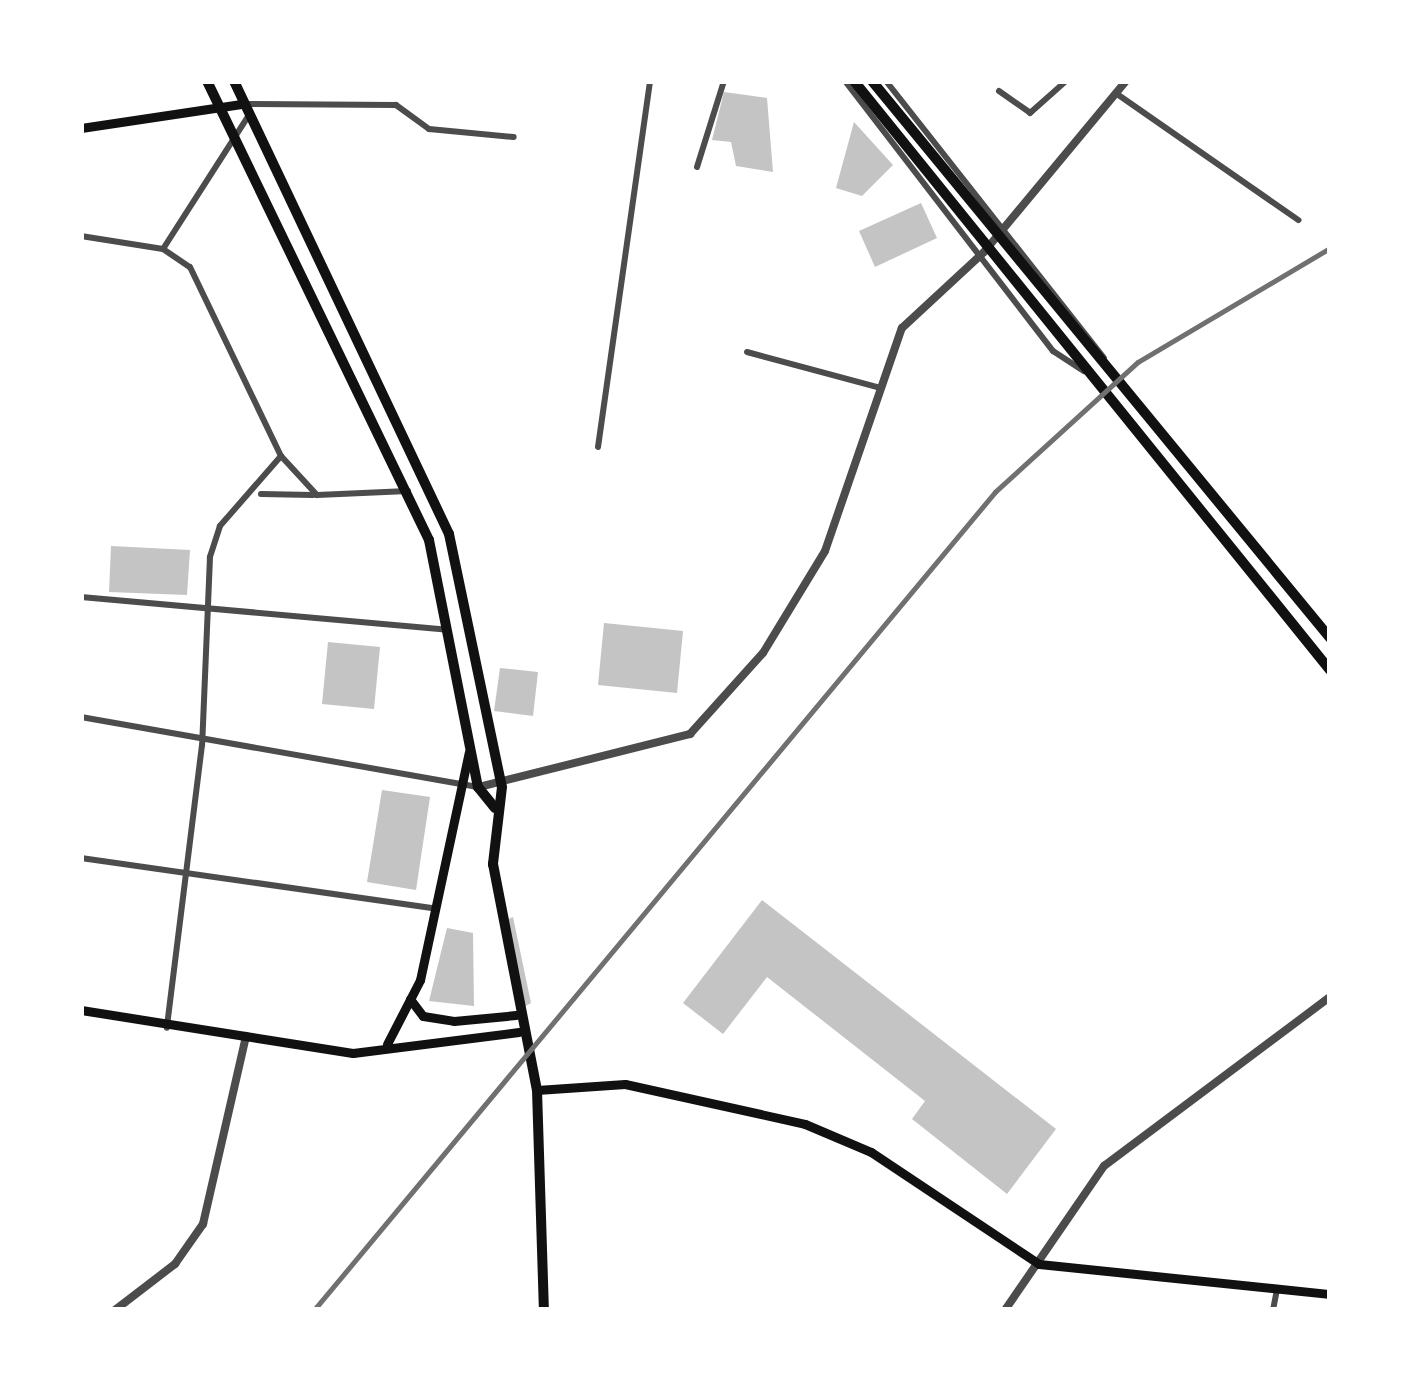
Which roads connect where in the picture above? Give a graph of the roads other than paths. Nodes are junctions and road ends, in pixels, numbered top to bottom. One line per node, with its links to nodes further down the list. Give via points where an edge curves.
1 (207, 81): 13 (main road)
2 (234, 81): 12 (main road)
3 (650, 81): 28 (street)
4 (724, 81): 18 (street)
5 (850, 81): 23 (street); 26 (main road)
6 (872, 81): 9 (main road)
7 (1066, 81): 10 (street, via 1030,113)
8 (1124, 82): 11 (street)
9 (885, 87): 20 (street); 25 (main road)
10 (999, 92)
11 (1117, 94): 19 (street); 20 (street)
12 (241, 104): 13 (main road); 14 (main road); 16 (street, via 396,105 429,129)
13 (216, 108): 15 (main road); 17 (main road)
14 (247, 118): 17 (street); 43 (main road, via 449,534)
15 (81, 128)
16 (514, 136)
17 (233, 142): 22 (street); 30 (main road)
18 (697, 167)
19 (1298, 220)
20 (1004, 228): 23 (street); 25 (street)
21 (81, 236): 22 (street)
22 (163, 249): 29 (street, via 206,288)
23 (980, 256): 26 (street, via 1053,351); 27 (street, via 902,328)
24 (748, 352): 27 (street)
25 (1104, 362): 36 (main road)
26 (1084, 371): 37 (main road)
27 (880, 388): 43 (street, via 825,551 763,652 690,734)
28 (598, 447)
29 (281, 456): 31 (street); 32 (street)
30 (409, 490): 32 (street); 35 (main road)
31 (257, 494): 32 (street); 34 (street, via 220,526)
32 (317, 495)
33 (81, 597): 34 (street)
34 (207, 616): 35 (street); 40 (street)
35 (449, 630): 39 (main road)
36 (1330, 638)
37 (1330, 670)
38 (81, 717): 40 (street)
39 (473, 742): 41 (main road); 42 (main road)
40 (202, 745): 41 (street); 46 (street)
41 (456, 787): 42 (street); 47 (main road)
42 (478, 787): 43 (street); 44 (main road)
43 (502, 787): 44 (main road)
44 (495, 808): 51 (main road)
45 (81, 858): 46 (street)
46 (187, 873): 47 (street); 52 (street)
47 (433, 908): 49 (main road)
48 (1330, 997): 57 (street, via 1104,1166)
49 (410, 999): 51 (main road, via 422,1016 454,1022); 55 (main road)
50 (81, 1010): 52 (main road)
51 (516, 1015): 53 (main road)
52 (167, 1028): 54 (main road)
53 (519, 1032): 55 (main road, via 470,1047); 56 (main road)
54 (246, 1036): 55 (main road, via 353,1054); 60 (street, via 203,1224 175,1264)
55 (387, 1044)
56 (536, 1090): 57 (main road, via 625,1084 805,1124 871,1152); 61 (main road)
57 (1039, 1264): 58 (main road); 62 (street)
58 (1277, 1289): 59 (main road); 63 (street)
59 (1330, 1294)
60 (115, 1310)
61 (544, 1310)
62 (1005, 1310)
63 (1273, 1310)

